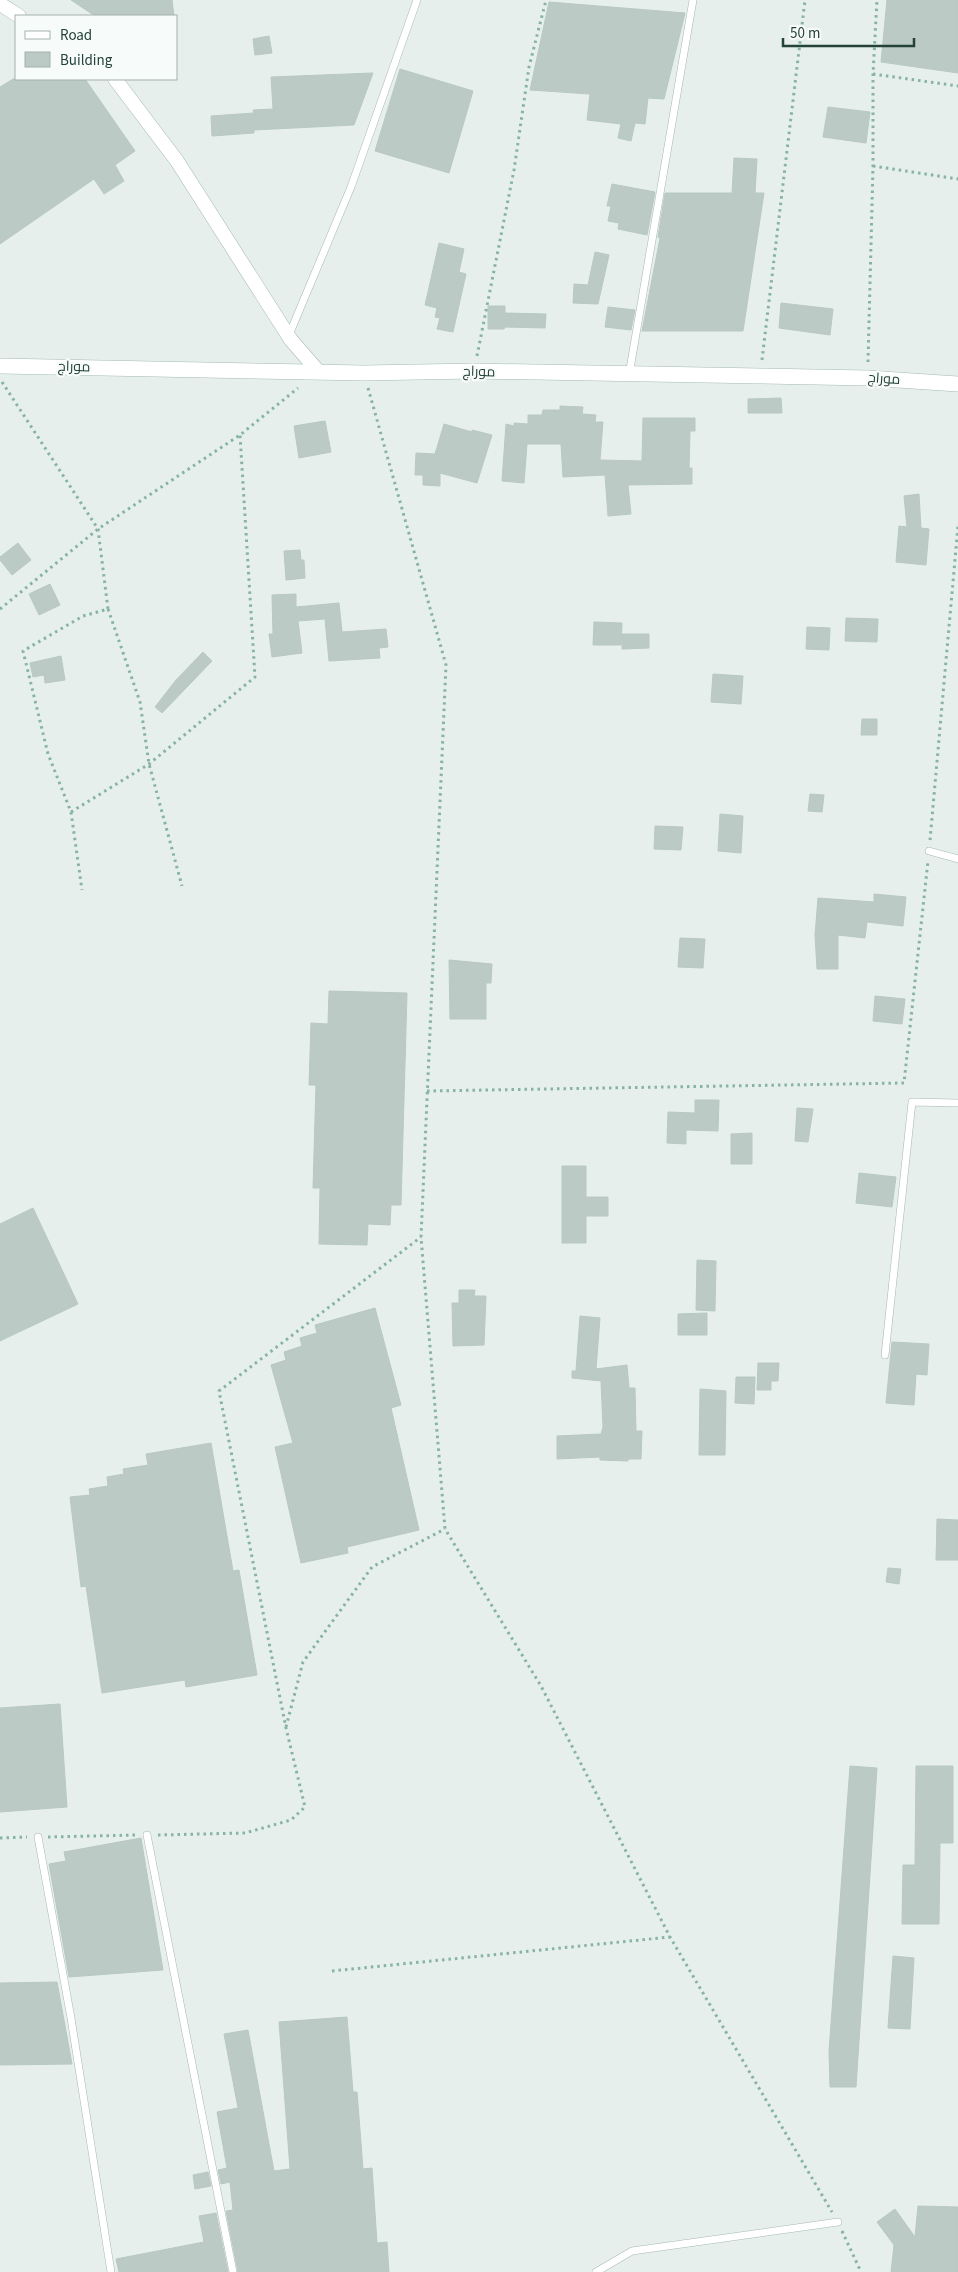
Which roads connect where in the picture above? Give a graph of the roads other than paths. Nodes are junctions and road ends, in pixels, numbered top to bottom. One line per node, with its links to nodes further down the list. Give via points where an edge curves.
1 (418, 0): 6 (lane, via 350,187)
2 (693, 0): 9 (lane)
3 (0, 4): 4 (street)
4 (17, 15)
5 (117, 80): 6 (street, via 178,161)
6 (288, 336): 8 (street)
7 (0, 366): 8 (main road, موراج)
8 (318, 371): 9 (main road, موراج)
9 (629, 375): 10 (main road, موراج, via 868,378)
10 (958, 384)
11 (929, 851): 12 (lane)
12 (958, 860)
13 (958, 1103): 14 (lane, via 912,1102)
14 (886, 1355)
15 (147, 1835): 19 (lane)
16 (38, 1837): 18 (lane, via 71,2018)
17 (838, 2222): 20 (lane, via 632,2251)
18 (110, 2272)
19 (232, 2272)
20 (596, 2272)

